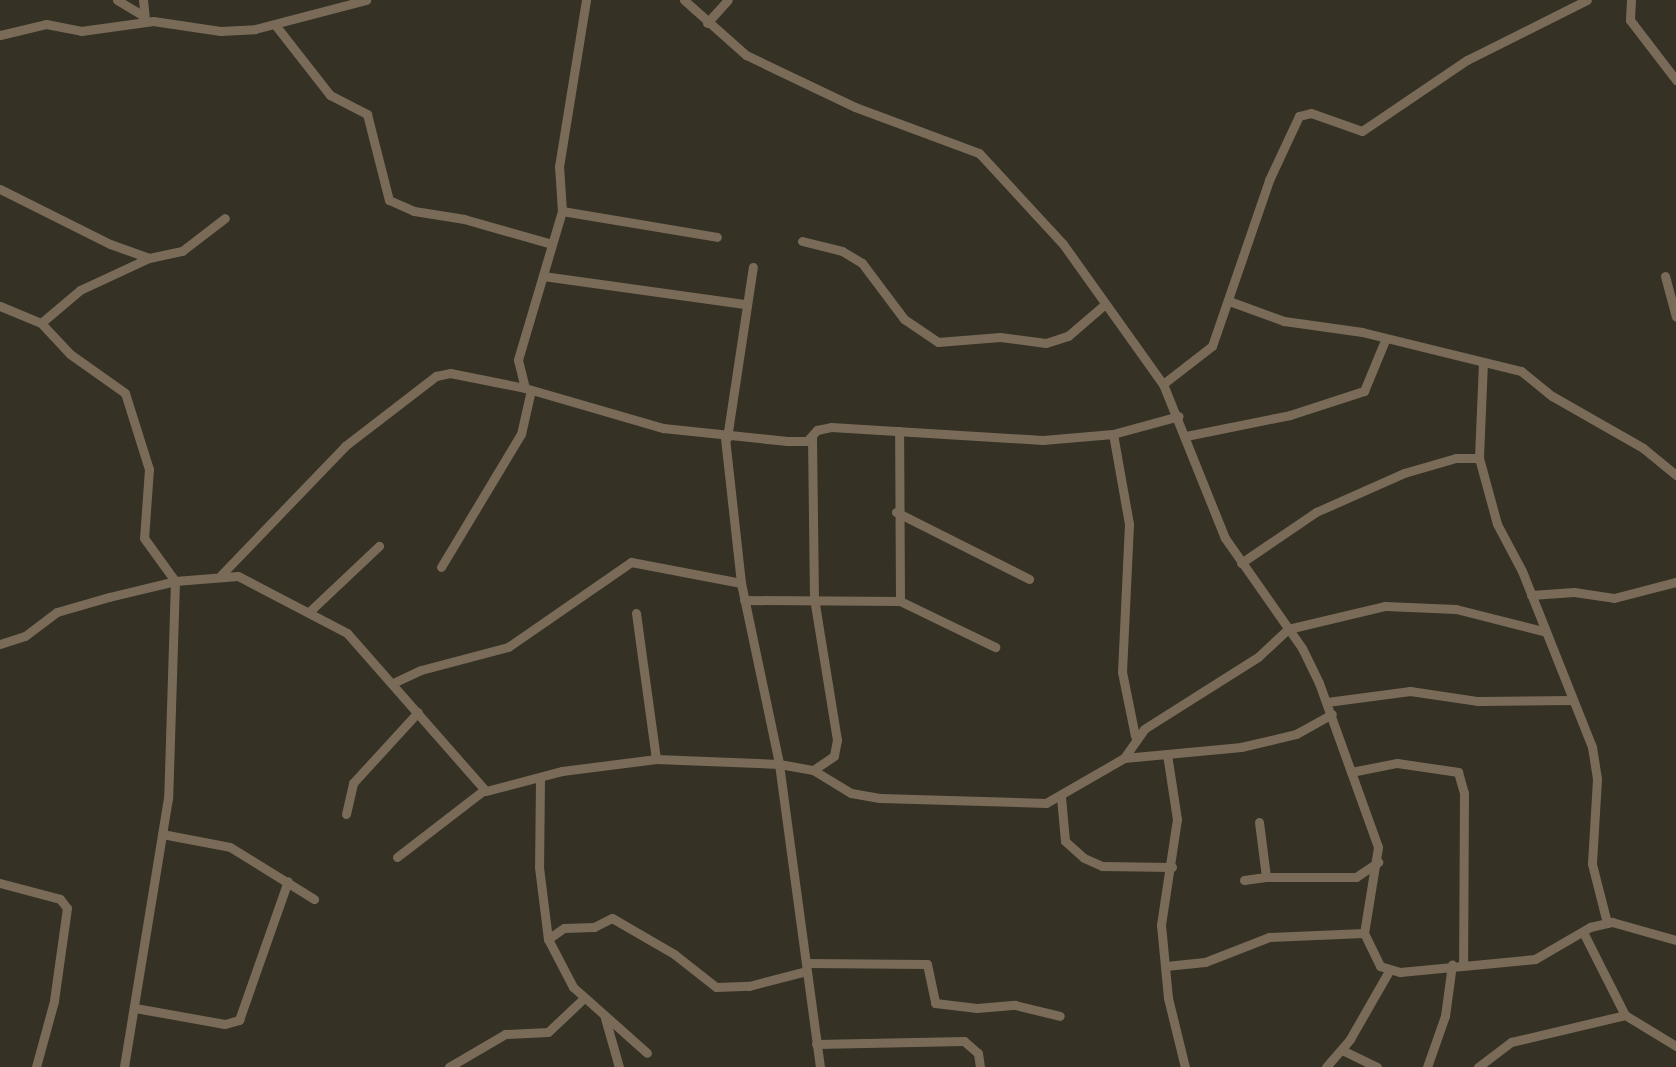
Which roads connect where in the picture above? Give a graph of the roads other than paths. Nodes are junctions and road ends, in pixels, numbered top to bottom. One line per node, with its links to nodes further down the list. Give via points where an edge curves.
1 (117, 0): 11 (street)
2 (143, 0): 11 (street)
3 (327, 0): 10 (street)
4 (366, 0): 10 (street)
5 (586, 0): 17 (street, via 559,166)
6 (684, 0): 12 (street)
7 (728, 0): 12 (street)
8 (1587, 0): 26 (street, via 1467,60 1362,131 1311,113 1299,116 1269,180)
9 (1631, 0): 15 (street, via 1630,20)
10 (328, 11): 13 (street)
11 (145, 18): 13 (street, via 220,31); 14 (street, via 81,31 46,24)
12 (707, 23): 28 (street, via 746,55 779,71 855,107 979,153 1018,199 1047,223)
13 (276, 26): 21 (street, via 330,95 367,114 389,200 414,211)
14 (0, 35)
15 (1676, 80)
16 (0, 189): 22 (street)
17 (562, 211): 19 (street); 21 (street)
18 (225, 218): 22 (street, via 182,251)
19 (717, 237)
20 (802, 241): 28 (street, via 842,251 862,263 904,319 938,342 1000,337 1046,343 1076,330)
21 (552, 244): 24 (street)
22 (149, 258): 31 (street, via 80,290)
23 (753, 267): 27 (street)
24 (543, 276): 27 (street); 35 (street, via 518,360)
25 (1665, 276): 30 (street)
26 (1229, 301): 32 (street, via 1284,321); 34 (street, via 1212,346)
27 (746, 304): 41 (street)
28 (1104, 305): 34 (street)
29 (0, 306): 31 (street)
30 (1675, 312)
31 (41, 323): 50 (street, via 70,354 125,393 149,469 144,538)
32 (1386, 338): 33 (street); 40 (street, via 1364,391 1290,415)
33 (1483, 362): 42 (street); 43 (street, via 1521,371 1583,416 1643,448)
34 (1163, 384): 36 (street)
35 (528, 389): 41 (street, via 663,428); 47 (street, via 521,434); 48 (street, via 450,373 436,376 345,446)
36 (1179, 416): 38 (street); 40 (street)
37 (899, 431): 38 (street, via 1043,440); 39 (street, via 831,427); 44 (street)
38 (1113, 434): 68 (street, via 1129,524 1122,672)
39 (812, 436): 41 (street, via 800,441); 54 (street)
40 (1186, 436): 46 (street, via 1225,538)
41 (726, 438): 52 (street)
42 (1479, 458): 46 (street, via 1456,458 1404,473 1316,512); 53 (street, via 1497,524)
43 (1676, 475)
44 (896, 512): 49 (street); 56 (street)
45 (379, 546): 57 (street)
46 (1241, 563): 59 (street)
47 (441, 567)
48 (221, 575): 50 (street); 57 (street, via 238,576)
49 (1029, 579)
50 (175, 581): 61 (street, via 57,612 25,636); 80 (street, via 170,777)
51 (1676, 582): 53 (street, via 1614,598 1574,592)
52 (741, 583): 55 (street); 63 (street, via 631,562 508,647 421,670)
53 (1531, 595): 60 (street)
54 (814, 598): 55 (street); 56 (street); 73 (street, via 837,740 834,756)
55 (744, 600): 72 (street)
56 (900, 601): 62 (street)
57 (310, 611): 63 (street, via 347,633)
58 (636, 613): 71 (street)
59 (1288, 629): 60 (street, via 1385,606 1456,609); 65 (street); 68 (street, via 1258,657)
60 (1546, 632): 64 (street)
61 (0, 644)
62 (995, 647)
63 (393, 683): 66 (street)
64 (1573, 700): 65 (street, via 1478,701 1410,691); 89 (street, via 1592,747 1597,779 1592,864)
65 (1327, 702): 67 (street)
66 (418, 712): 76 (street); 78 (street, via 353,783)
67 (1332, 714): 69 (street, via 1296,734 1241,747); 74 (street)
68 (1135, 736): 70 (street)
69 (1167, 754): 70 (street); 83 (street, via 1177,819)
70 (1124, 758): 77 (street)
71 (656, 759): 72 (street); 75 (street)
72 (779, 764): 73 (street); 96 (street)
73 (813, 770): 77 (street, via 851,793 880,798 1019,805)
74 (1351, 772): 82 (street, via 1373,824); 94 (street, via 1397,763 1458,772 1464,793)
75 (540, 778): 76 (street); 92 (street, via 539,867)
76 (484, 790): 81 (street)
77 (1061, 797): 83 (street, via 1065,841 1084,858 1102,866)
78 (346, 814)
79 (1259, 822): 84 (street)
80 (162, 834): 86 (street, via 225,844); 99 (street)
81 (397, 857)
82 (1378, 862): 84 (street, via 1356,877); 91 (street)
83 (1172, 867): 95 (street, via 1162,910)
84 (1266, 877): 85 (street)
85 (1244, 880)
86 (288, 881): 88 (street); 99 (street, via 239,1020 225,1024)
87 (0, 883): 107 (street, via 60,899 67,908 54,1001)
88 (314, 899)
89 (1607, 923): 90 (street); 93 (street)
90 (1583, 932): 94 (street, via 1535,959); 100 (street)
91 (1364, 933): 95 (street, via 1269,937 1205,962); 97 (street, via 1380,966)
92 (548, 939): 96 (street, via 564,928 594,927 612,918 674,954 716,987 749,986); 98 (street, via 566,978)
93 (1676, 940)
94 (1458, 964): 97 (street); 116 (street)
95 (1166, 966): 113 (street)
96 (806, 967): 101 (street, via 927,964 935,1003 1015,1005); 103 (street)
97 (1389, 971): 105 (street)
98 (583, 999): 102 (street); 109 (street, via 548,1032 505,1034)
99 (135, 1008): 108 (street)
100 (1625, 1015): 104 (street); 117 (street, via 1511,1042)
101 (1060, 1016)
102 (605, 1018): 106 (street); 110 (street)
103 (816, 1044): 111 (street); 112 (street, via 964,1041 978,1053)
104 (1676, 1046)
105 (1342, 1050): 114 (street); 115 (street)
106 (647, 1053)
107 (36, 1067)
108 (124, 1067)
109 (449, 1067)
110 (619, 1067)
111 (820, 1067)
112 (980, 1067)
113 (1185, 1067)
114 (1326, 1067)
115 (1377, 1067)
116 (1427, 1067)
117 (1478, 1067)

